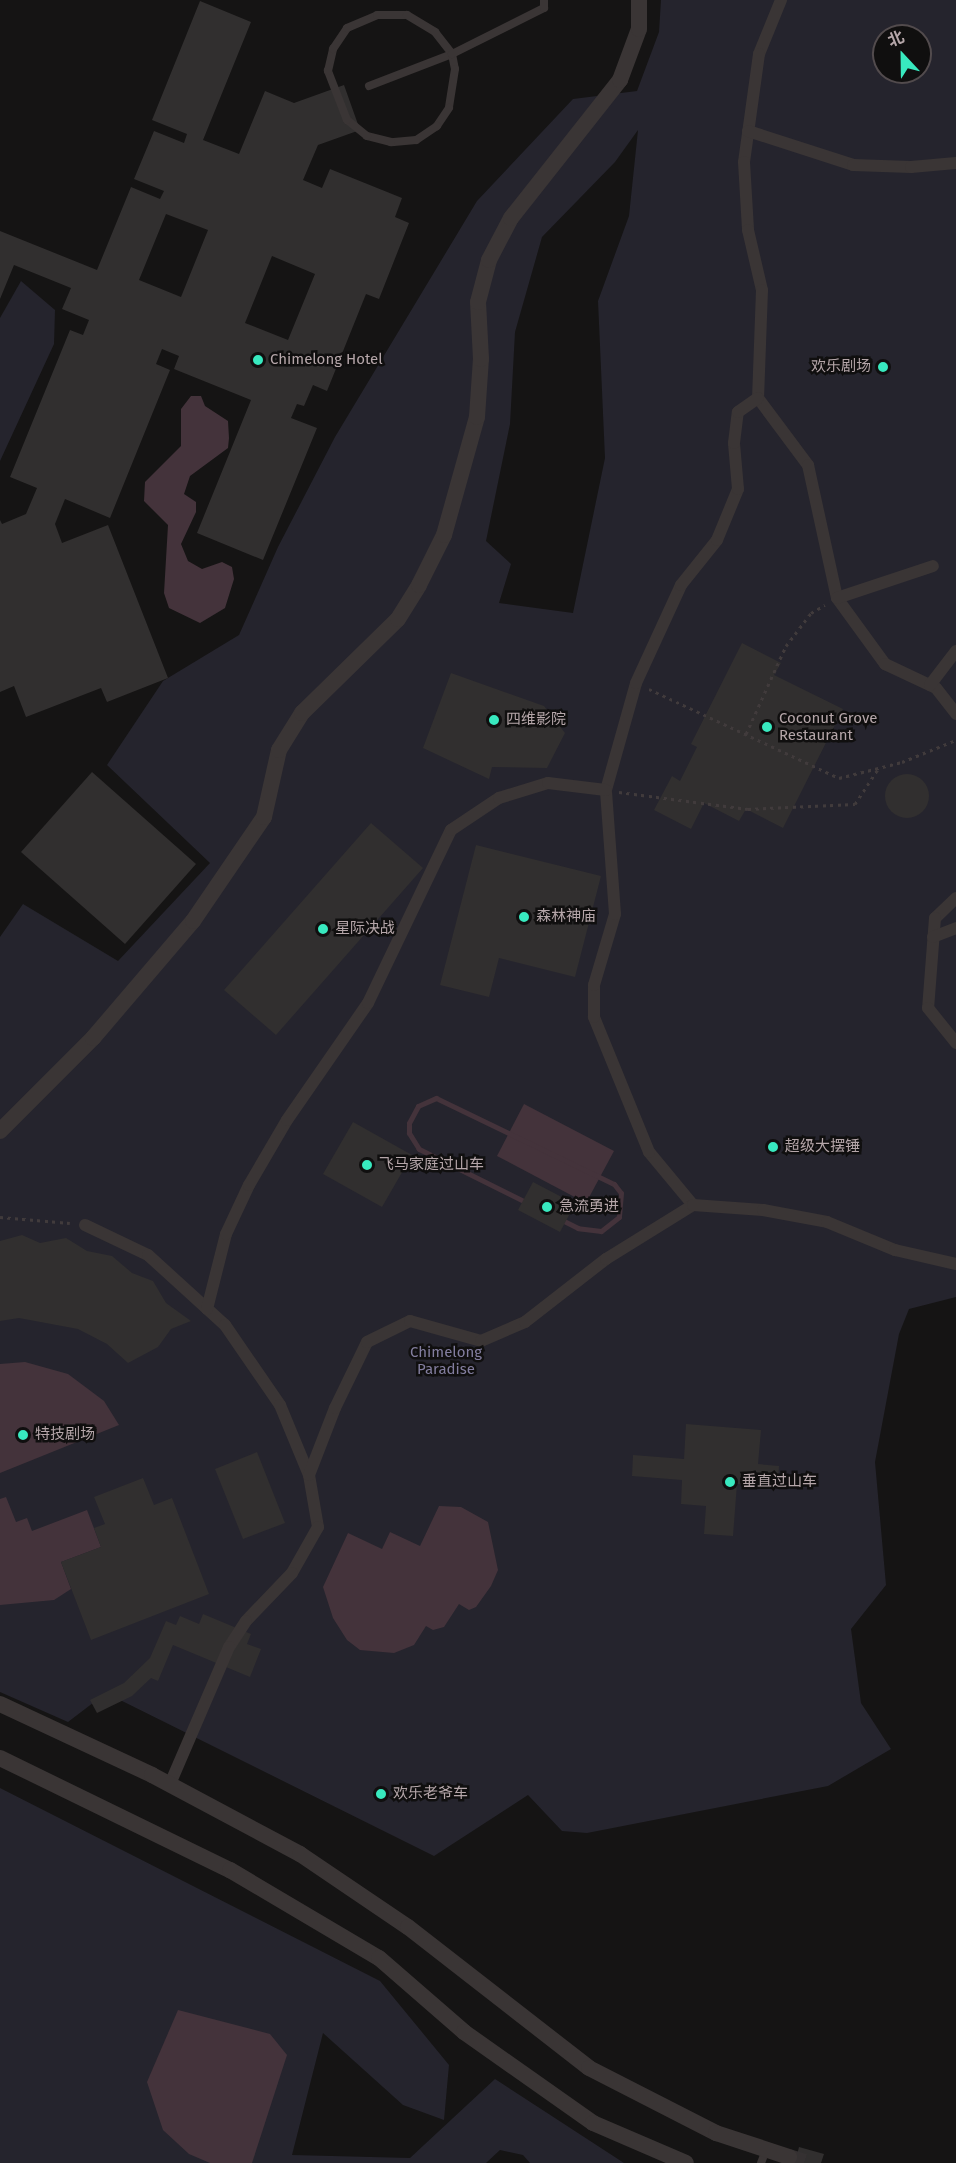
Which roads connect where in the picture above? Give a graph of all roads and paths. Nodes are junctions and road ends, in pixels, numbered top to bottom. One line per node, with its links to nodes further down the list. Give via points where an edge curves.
1 (544, 0): 4 (lane, via 544,8)
2 (639, 0): 23 (street, via 639,29 620,80 511,218 489,260 478,302 481,359 477,417 444,535 419,585 398,619 302,713 279,750 264,817 192,921 93,1038)
3 (781, 0): 6 (street, via 759,54)
4 (452, 54): 4 (lane, via 435,32 407,15 377,15 346,28 333,49 328,71 347,120 367,136 391,142 416,140 437,126 449,108 455,79); 5 (lane)
5 (369, 86)
6 (748, 131): 7 (street, via 853,165 911,167); 8 (street, via 744,162 748,230 762,290)
7 (956, 163)
8 (758, 398): 10 (street, via 808,465); 12 (street, via 738,412 734,443 738,489 717,540 681,585)
9 (933, 566): 10 (street)
10 (837, 598): 13 (street, via 885,664); 15 (path, via 811,613 786,646)
11 (956, 651): 13 (street)
12 (636, 683): 15 (path); 18 (street)
13 (930, 685): 14 (street)
14 (956, 714)
15 (746, 734): 17 (path, via 839,778)
16 (956, 740): 17 (path)
17 (878, 768): 18 (path, via 855,804 748,809)
18 (606, 790): 24 (street, via 615,914 594,985 594,1017 649,1152); 28 (street, via 548,783 498,798 452,830 368,1003 292,1112 249,1185 226,1234)
19 (956, 898): 21 (street, via 935,918)
20 (956, 928): 21 (street)
21 (933, 937): 22 (street, via 928,1008)
22 (956, 1043)
23 (0, 1131)
24 (693, 1205): 27 (street, via 763,1210 827,1222 895,1250); 29 (street, via 606,1259 525,1322 481,1341 410,1321 368,1342 335,1408)
25 (0, 1217): 26 (path)
26 (85, 1225): 28 (street, via 148,1255)
27 (956, 1264)
28 (207, 1309): 29 (street, via 225,1325 280,1405)
29 (309, 1475): 32 (street, via 318,1527 292,1573 246,1621 229,1647)
30 (0, 1704): 32 (street)
31 (0, 1758): 35 (street, via 230,1870 379,1958 464,2032 593,2123)
32 (170, 1784): 33 (street, via 320,1867 408,1927 589,2068)
33 (764, 2156): 34 (street)
34 (789, 2157)
35 (686, 2163)

